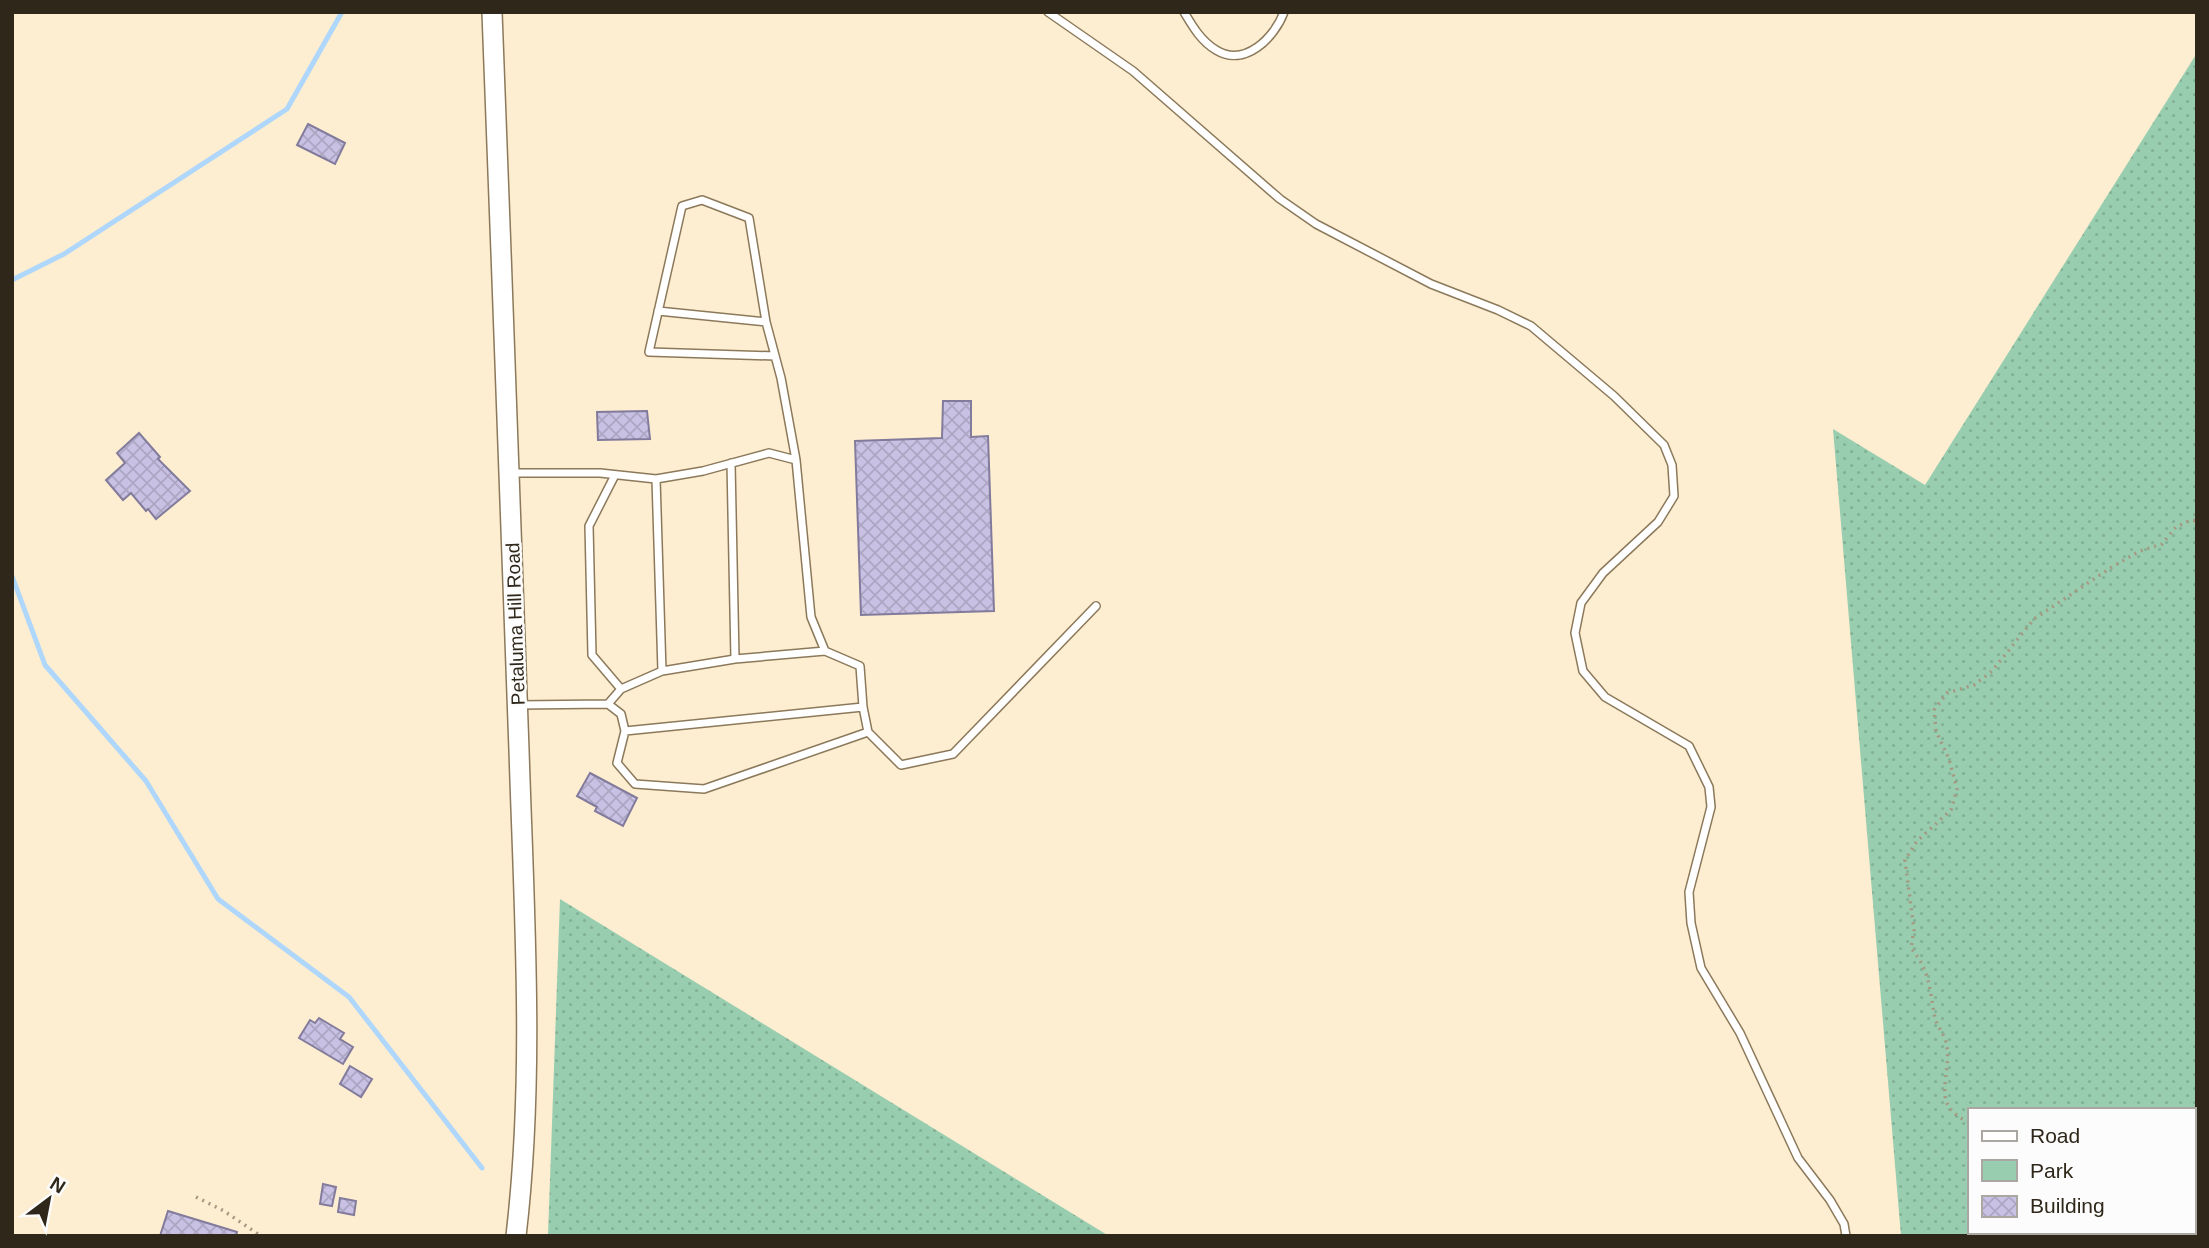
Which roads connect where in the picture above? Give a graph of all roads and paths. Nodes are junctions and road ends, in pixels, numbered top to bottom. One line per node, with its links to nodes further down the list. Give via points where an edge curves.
1 (492, 12): 10 (main road, Petaluma Hill Road)
2 (1048, 12): 28 (lane, via 1133,71 1280,199 1316,224 1432,284 1531,326 1664,444 1672,465 1674,496 1658,522 1603,573 1581,603 1575,633 1583,671 1605,697 1689,746 1709,787 1711,807 1689,892 1701,968 1740,1033 1798,1158 1830,1200)
3 (1184, 12): 4 (lane, via 1196,34 1218,52 1238,55 1256,50 1279,27)
4 (1284, 12)
5 (658, 311): 6 (lane); 6 (lane, via 682,206 702,200 749,218); 7 (lane, via 649,352)
6 (766, 322): 7 (lane)
7 (775, 356): 8 (lane)
8 (796, 460): 9 (lane, via 769,453); 15 (lane, via 811,617)
9 (731, 463): 12 (lane); 16 (lane)
10 (510, 474): 11 (lane); 20 (main road, Petaluma Hill Road)
11 (615, 475): 12 (lane); 18 (lane, via 589,526 592,655)
12 (656, 480): 17 (lane)
13 (2197, 521): 24 (path, via 2176,527 2162,544 2112,566 2034,618 1992,671 1974,685 1947,693 1934,710 1936,731 1957,789 1951,810 1917,841 1905,860 1914,930 1911,948 1930,978 1936,1020 1946,1043 1943,1095 1952,1113)
14 (1096, 607): 23 (lane, via 953,754 901,765)
15 (825, 651): 16 (lane); 21 (lane, via 859,666)
16 (736, 659): 17 (lane)
17 (662, 671): 18 (lane)
18 (621, 689): 19 (lane)
19 (608, 704): 20 (lane); 22 (lane, via 621,714)
20 (517, 705): 27 (main road, Petaluma Hill Road, via 526,1019 525,1135)
21 (863, 707): 22 (lane); 23 (lane)
22 (625, 731): 23 (lane, via 617,762 635,783 704,789)
23 (868, 732)
24 (1968, 1121)
25 (196, 1197): 26 (path)
26 (261, 1236)
27 (516, 1236)
28 (1846, 1236)

